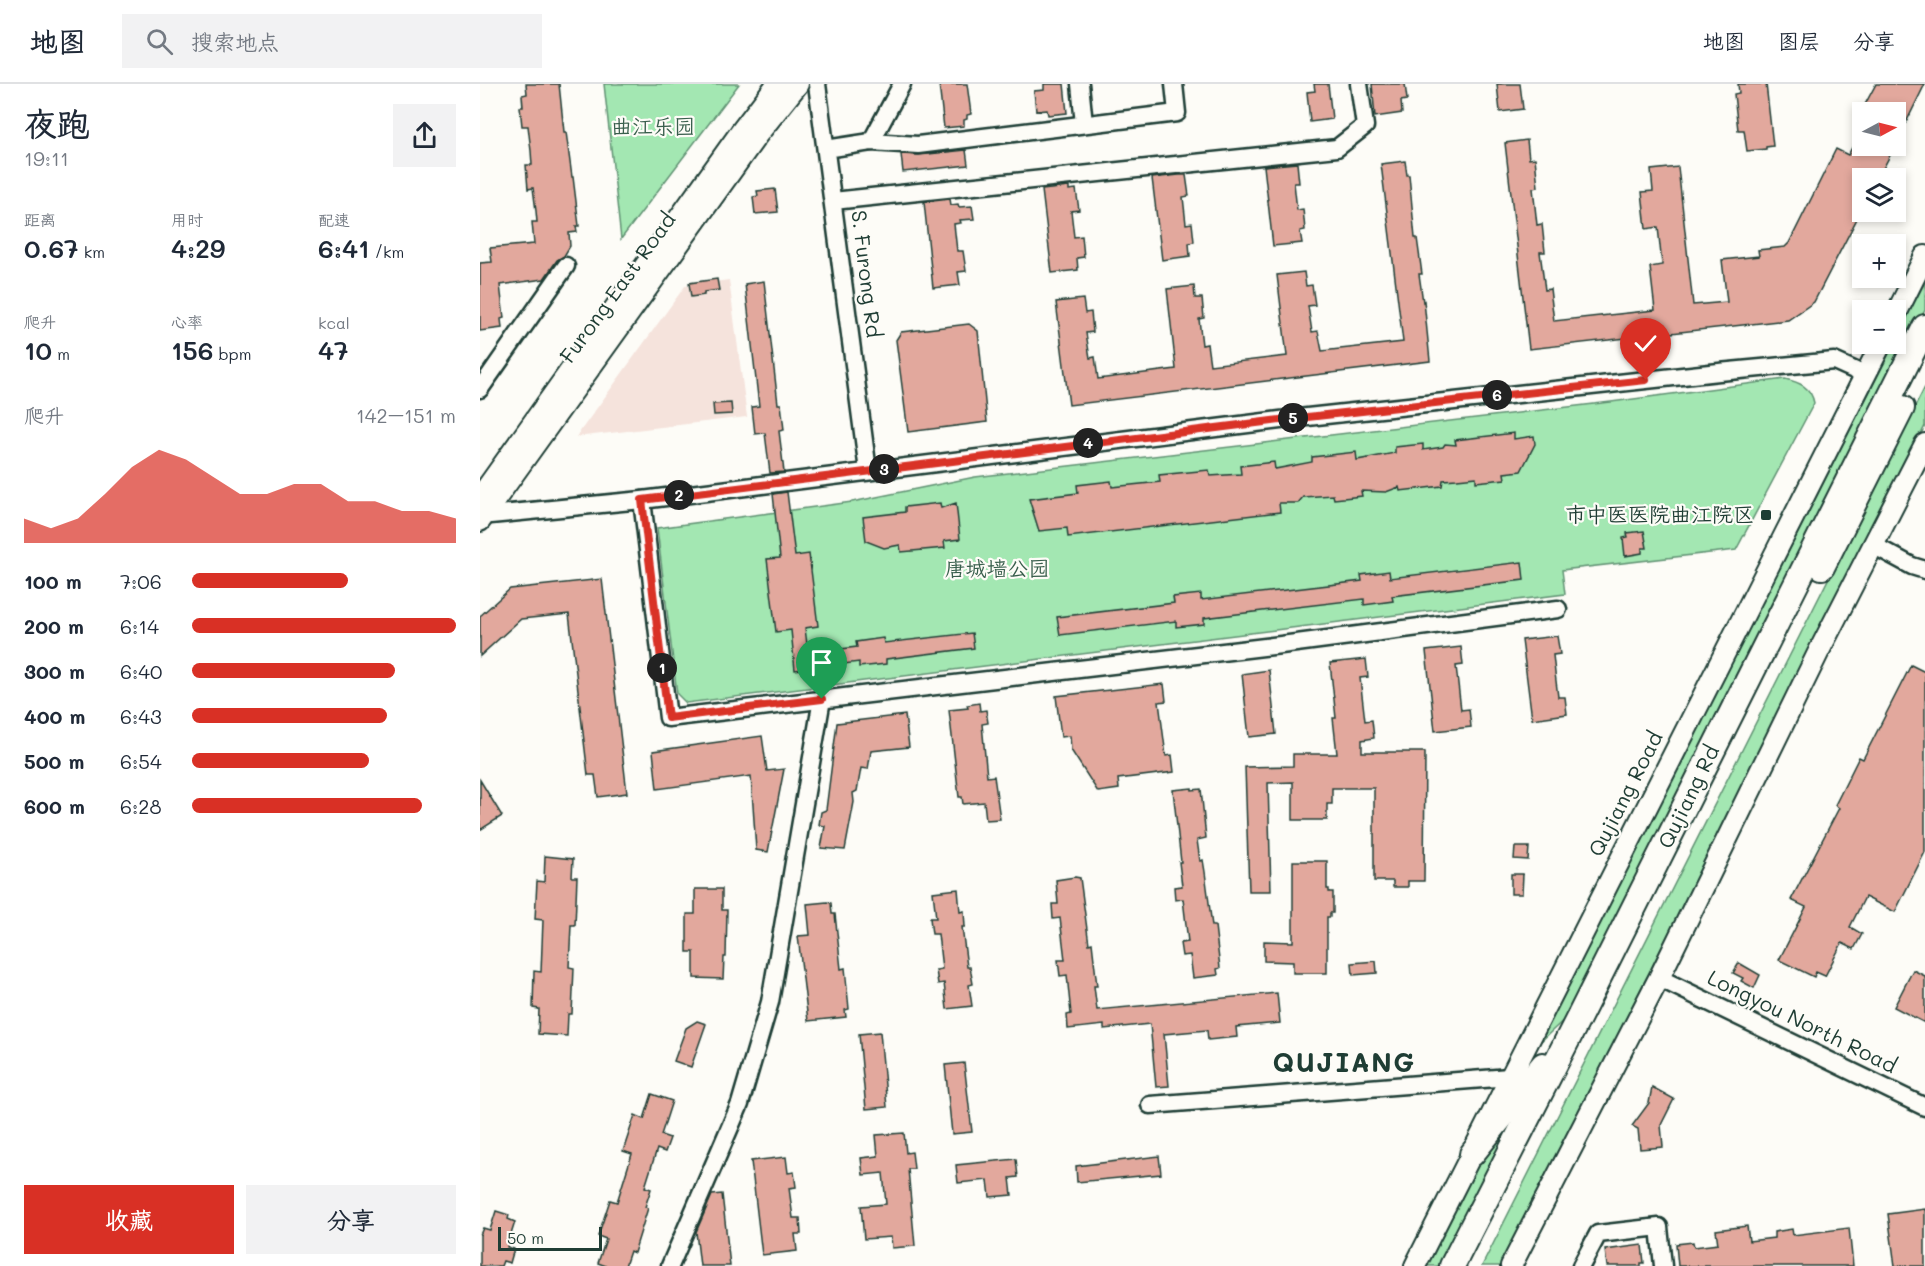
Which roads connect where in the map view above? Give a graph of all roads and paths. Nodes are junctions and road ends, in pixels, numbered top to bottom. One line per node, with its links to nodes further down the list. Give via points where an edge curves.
1 (777, 84): 23 (main road, Furong East Road)
2 (798, 84): 23 (main road, Furong East Road)
3 (817, 84): 10 (street, S. Furong Rd)
4 (902, 84): 9 (street)
5 (1080, 84): 8 (street)
6 (1174, 84): 8 (street, via 1177,113)
7 (1359, 84): 11 (street, via 1365,126 1337,147)
8 (1084, 124): 9 (street, via 918,145)
9 (871, 142): 10 (street)
10 (826, 149): 11 (street, S. Furong Rd)
11 (833, 201): 21 (street, S. Furong Rd)
12 (1925, 256): 14 (main road)
13 (566, 266): 19 (street)
14 (1903, 300)
15 (1925, 327): 29 (highway, Qujiang Rd)
16 (1876, 354): 18 (main road, Qujiang Road)
17 (1925, 363): 37 (highway, Qujiang Rd)
18 (1865, 375): 21 (street, via 1834,361 1753,368 1280,420); 30 (main road, Qujiang Road)
19 (480, 389)
20 (1925, 444): 24 (main road)
21 (868, 471): 22 (street)
22 (642, 500): 23 (street); 27 (street, via 668,718)
23 (481, 507)
24 (1873, 545): 25 (street); 28 (main road)
25 (1925, 570)
26 (1558, 609): 27 (street)
27 (822, 699): 34 (street, via 770,1002 740,1104)
28 (1659, 978): 32 (street, Longyou North Road); 38 (main road)
29 (1576, 1023): 33 (highway); 36 (highway, Qujiang Rd)
30 (1509, 1077): 31 (street); 33 (main road, Qujiang Road)
31 (1150, 1105)
32 (1925, 1107)
33 (1472, 1154): 35 (main road, Qujiang Road)
34 (670, 1266)
35 (1414, 1266)
36 (1452, 1266)
37 (1470, 1266)
38 (1510, 1266)
39 (1581, 1266): 40 (street, via 1598,1234 1659,1227)
40 (1664, 1266)

